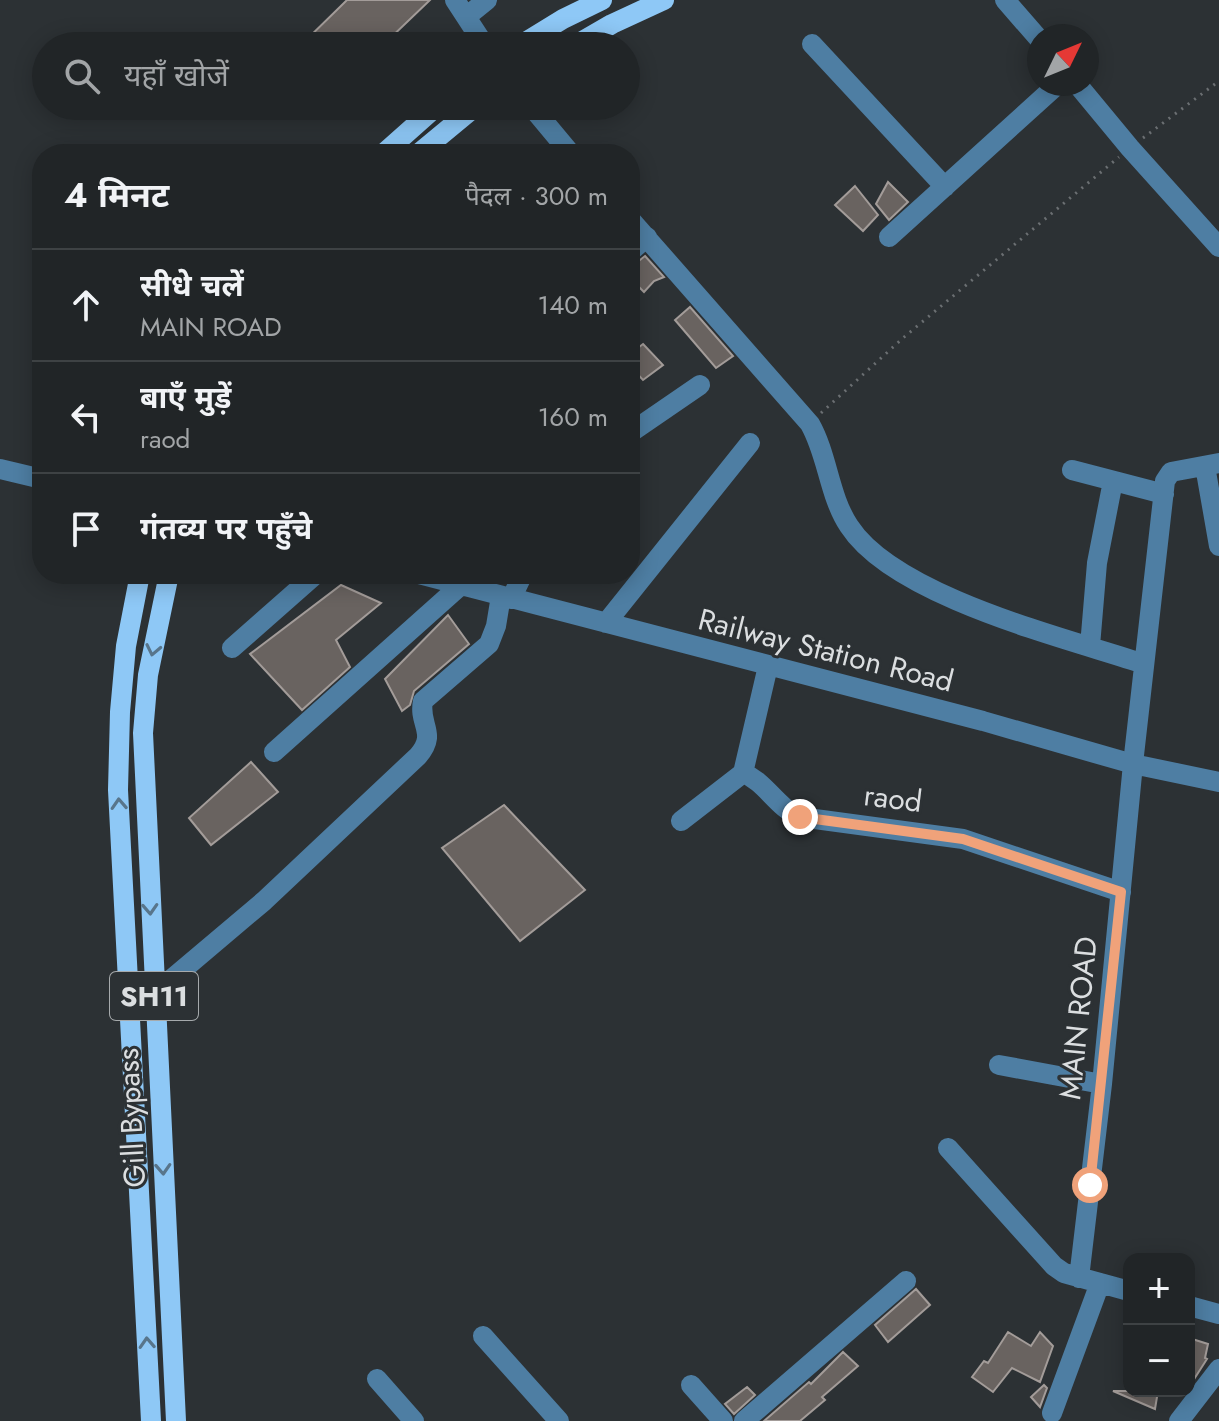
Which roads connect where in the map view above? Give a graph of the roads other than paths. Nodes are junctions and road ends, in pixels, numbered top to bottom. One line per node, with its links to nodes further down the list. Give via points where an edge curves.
1 (487, 0): 5 (street)
2 (602, 0): 8 (main road)
3 (664, 0): 9 (main road)
4 (1005, 0): 6 (street)
5 (461, 9): 7 (street)
6 (1027, 25)
7 (476, 32)
8 (542, 32)
9 (598, 32)
10 (812, 44): 19 (street)
11 (1045, 96): 19 (street)
12 (1087, 96): 24 (street)
13 (421, 120): 16 (main road)
14 (459, 120): 17 (main road)
15 (543, 120): 18 (street)
16 (394, 144)
17 (430, 144)
18 (563, 144)
19 (945, 187): 22 (street)
20 (640, 230): 21 (street)
21 (647, 237): 23 (street); 45 (street, via 810,424 844,518 871,550 958,602)
22 (889, 237)
23 (640, 243)
24 (1219, 247)
25 (700, 385): 26 (street)
26 (640, 426)
27 (750, 443): 35 (street)
28 (1212, 464): 33 (street, via 1171,472); 34 (street)
29 (0, 469): 31 (street)
30 (1072, 470): 32 (street)
31 (32, 477)
32 (1113, 481): 33 (street); 45 (street, via 1097,563)
33 (1164, 494): 47 (street, MAIN ROAD)
34 (1219, 546)
35 (640, 580)
36 (138, 584): 70 (main road, Gill Bypass / SH11, one-way to 36, via 118,790 126,646)
37 (167, 584): 55 (main road, Gill Bypass / SH11, one-way to 55, via 148,675 143,733)
38 (305, 584): 46 (street)
39 (457, 584): 42 (street, Railway Station Road)
40 (516, 584): 43 (street)
41 (637, 584): 44 (street)
42 (461, 585): 43 (street, Railway Station Road); 49 (street)
43 (506, 597): 44 (street, Railway Station Road); 55 (street, via 489,644 423,701 426,747 264,901)
44 (606, 623): 48 (street, Railway Station Road)
45 (1090, 646): 47 (street)
46 (232, 648)
47 (1144, 664): 50 (street, MAIN ROAD)
48 (768, 666): 50 (street, Railway Station Road); 51 (street)
49 (274, 752)
50 (1133, 764): 52 (street, Railway Station Road); 54 (street, MAIN ROAD)
51 (743, 773): 53 (street); 54 (street, raod, via 800,817 963,839)
52 (1219, 782)
53 (681, 821)
54 (1121, 892): 57 (street, MAIN ROAD)
55 (154, 994): 71 (main road, Gill Bypass / SH11, one-way to 71)
56 (999, 1065): 57 (street)
57 (1102, 1084): 59 (street, MAIN ROAD)
58 (948, 1148): 59 (street, via 1054,1266)
59 (1079, 1278): 61 (street)
60 (906, 1281): 75 (street)
61 (1100, 1283): 62 (street); 69 (street)
62 (1123, 1289)
63 (1195, 1308): 64 (street)
64 (1219, 1314)
65 (483, 1336): 73 (street)
66 (1219, 1369): 76 (street)
67 (377, 1379): 72 (street)
68 (691, 1385): 74 (street)
69 (1052, 1413)
70 (151, 1421)
71 (176, 1421)
72 (414, 1421)
73 (559, 1421)
74 (723, 1421)
75 (744, 1421)
76 (1179, 1421)

